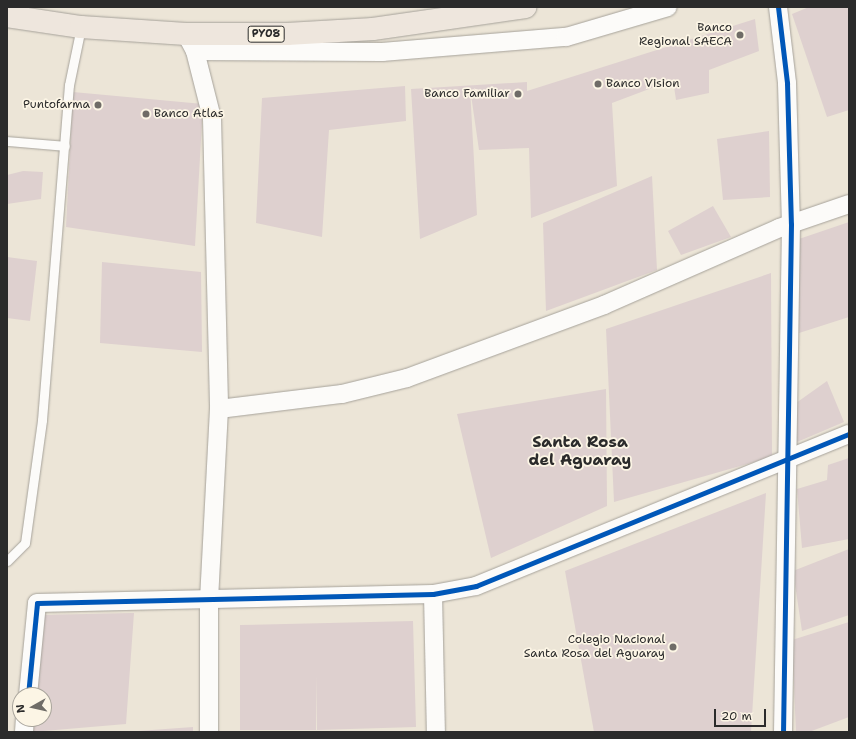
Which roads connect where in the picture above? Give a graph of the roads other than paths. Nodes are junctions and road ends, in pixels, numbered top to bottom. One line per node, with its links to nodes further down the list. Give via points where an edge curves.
1 (525, 7): 6 (highway, PY08, via 373,29)
2 (668, 7): 6 (street, via 566,37 382,52)
3 (778, 7): 10 (street, via 786,83)
4 (7, 16): 5 (highway, PY08)
5 (81, 27): 6 (highway, PY08); 8 (lane, via 69,85)
6 (190, 43): 11 (street, via 212,118)
7 (7, 141): 8 (lane)
8 (65, 146): 14 (lane, via 42,420 25,543)
9 (849, 204): 10 (street)
10 (791, 224): 11 (street, via 604,305 407,378 342,394); 13 (street)
11 (219, 409): 16 (street)
12 (849, 434): 13 (street)
13 (787, 460): 15 (street, via 476,586); 20 (street)
14 (7, 561)
15 (433, 594): 16 (street); 19 (street)
16 (209, 601): 17 (street, via 37,603); 18 (street)
17 (29, 687)
18 (209, 732)
19 (436, 732)
20 (784, 732)

